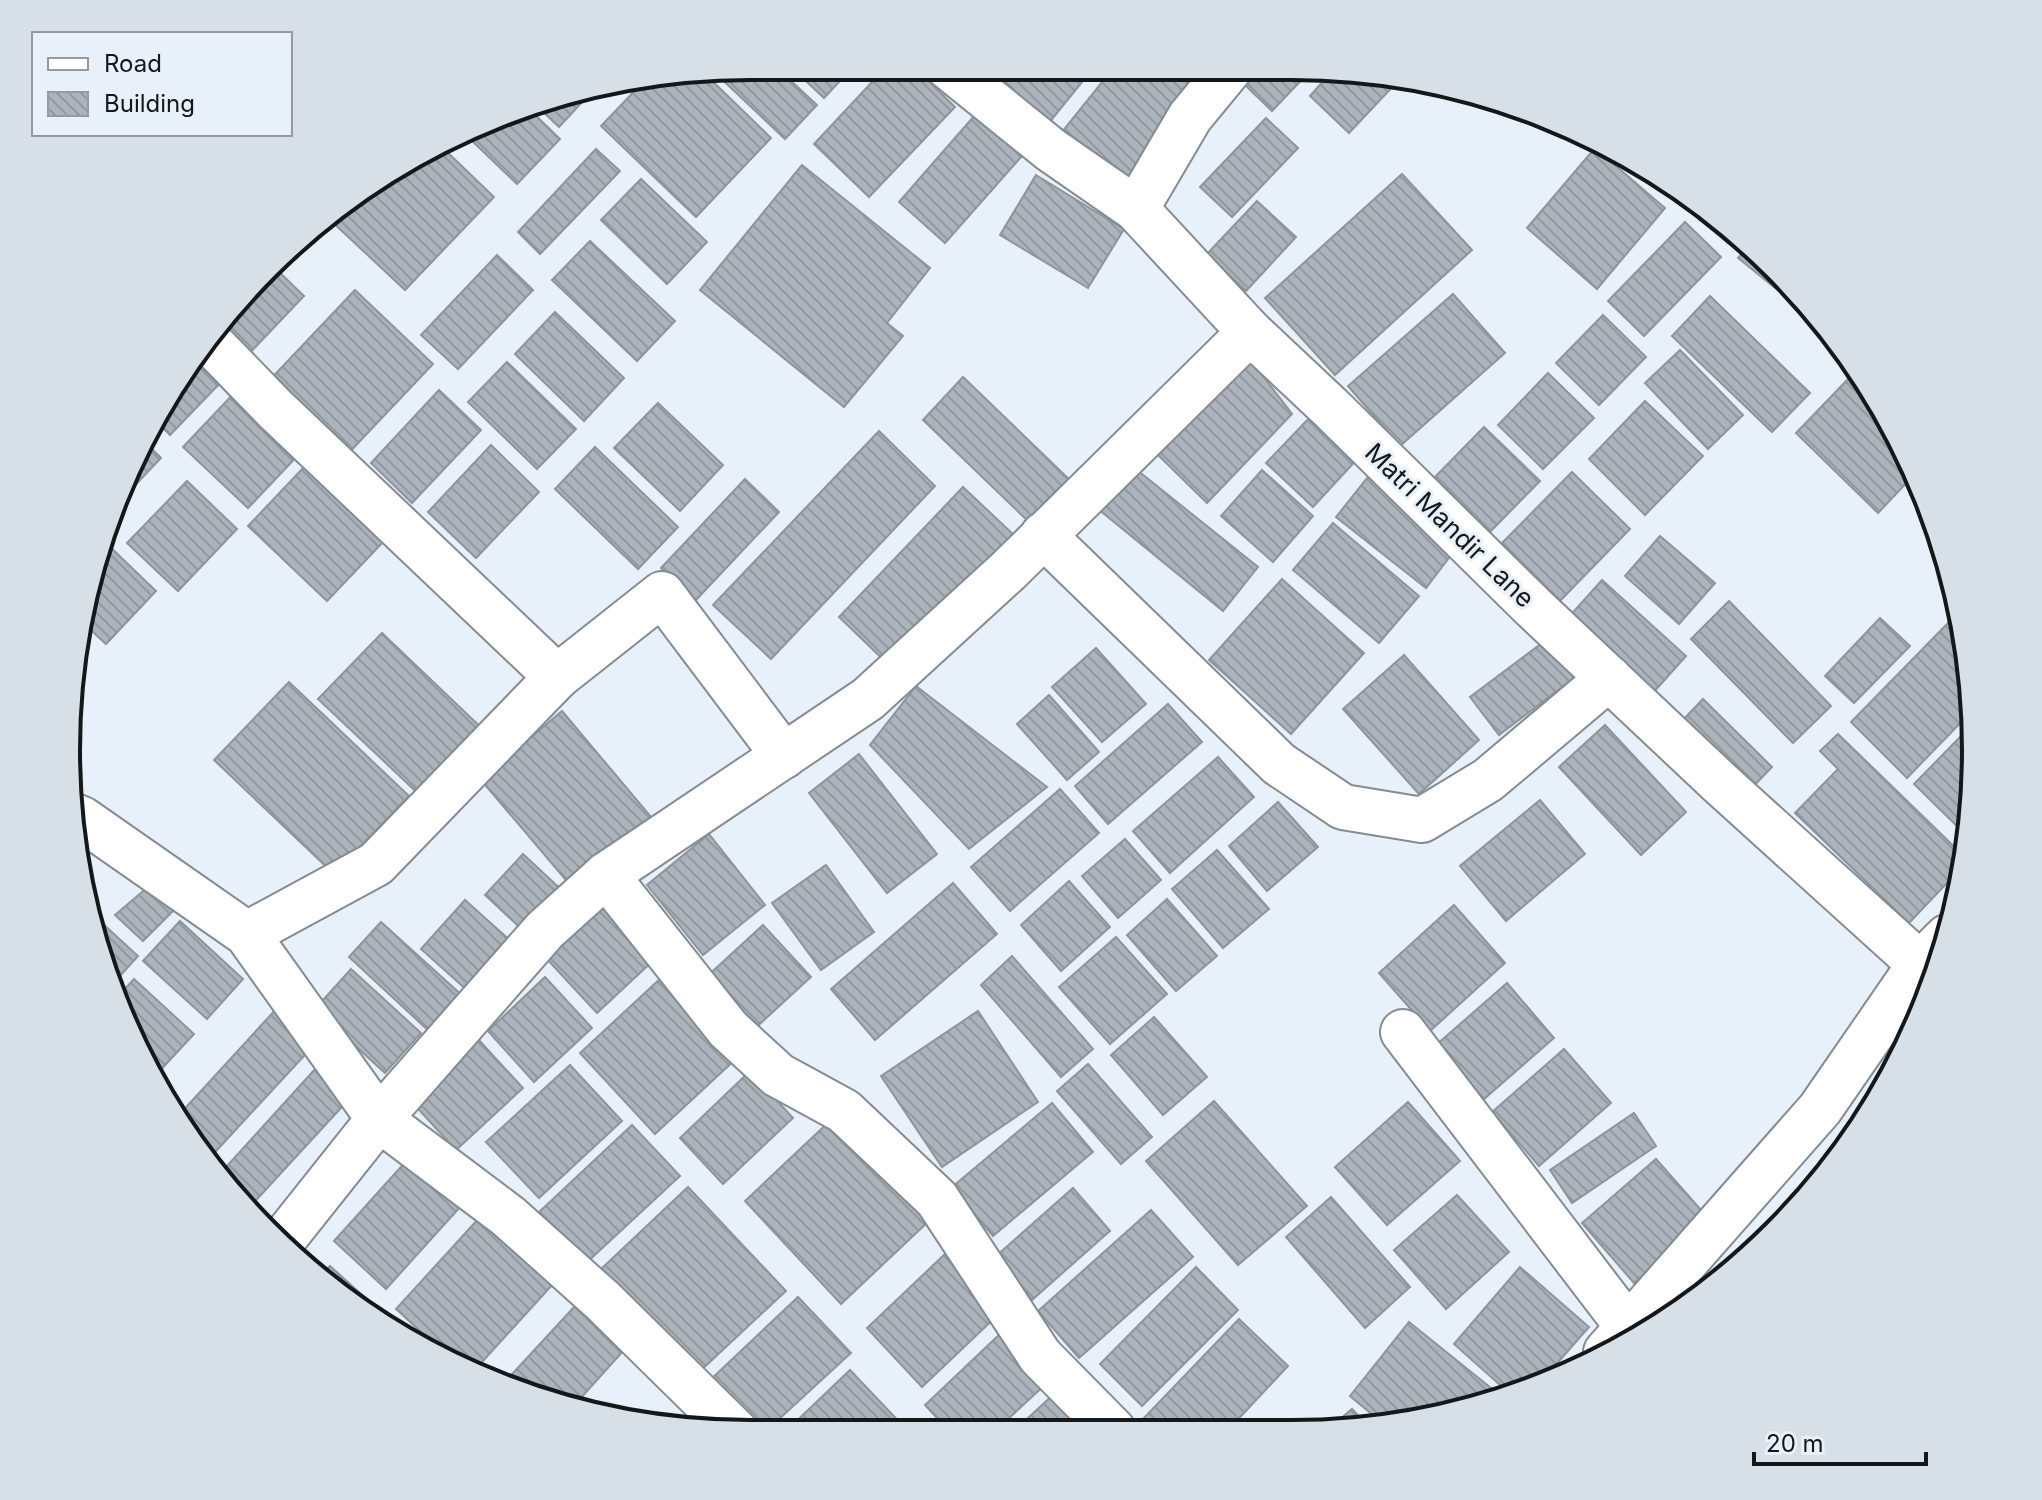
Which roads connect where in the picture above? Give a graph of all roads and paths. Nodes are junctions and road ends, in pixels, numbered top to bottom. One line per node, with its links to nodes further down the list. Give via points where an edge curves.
1 (964, 80): 3 (street, Matri Mandir Lane)
2 (1220, 80): 3 (street, via 1190,117)
3 (1136, 209): 4 (street, Matri Mandir Lane)
4 (1250, 332): 6 (street); 8 (street, Matri Mandir Lane)
5 (215, 347): 7 (street)
6 (1043, 535): 8 (street, via 1279,764 1343,807 1422,820 1488,780); 9 (street, via 868,699)
7 (557, 677): 9 (street, via 662,594); 12 (street, via 376,864)
8 (1609, 678): 13 (street, Matri Mandir Lane, via 1720,783)
9 (784, 756): 11 (street)
10 (84, 820): 12 (street)
11 (606, 875): 16 (street, via 545,930); 21 (street, via 728,1029 778,1075 844,1111 937,1199 1040,1356)
12 (247, 934): 16 (street)
13 (1931, 949)
14 (1928, 960): 18 (street, via 1820,1109)
15 (1403, 1032): 19 (street)
16 (379, 1119): 17 (street); 20 (street, via 508,1216)
17 (287, 1234)
18 (1623, 1332)
19 (1615, 1336)
20 (723, 1419)
21 (1103, 1420)

